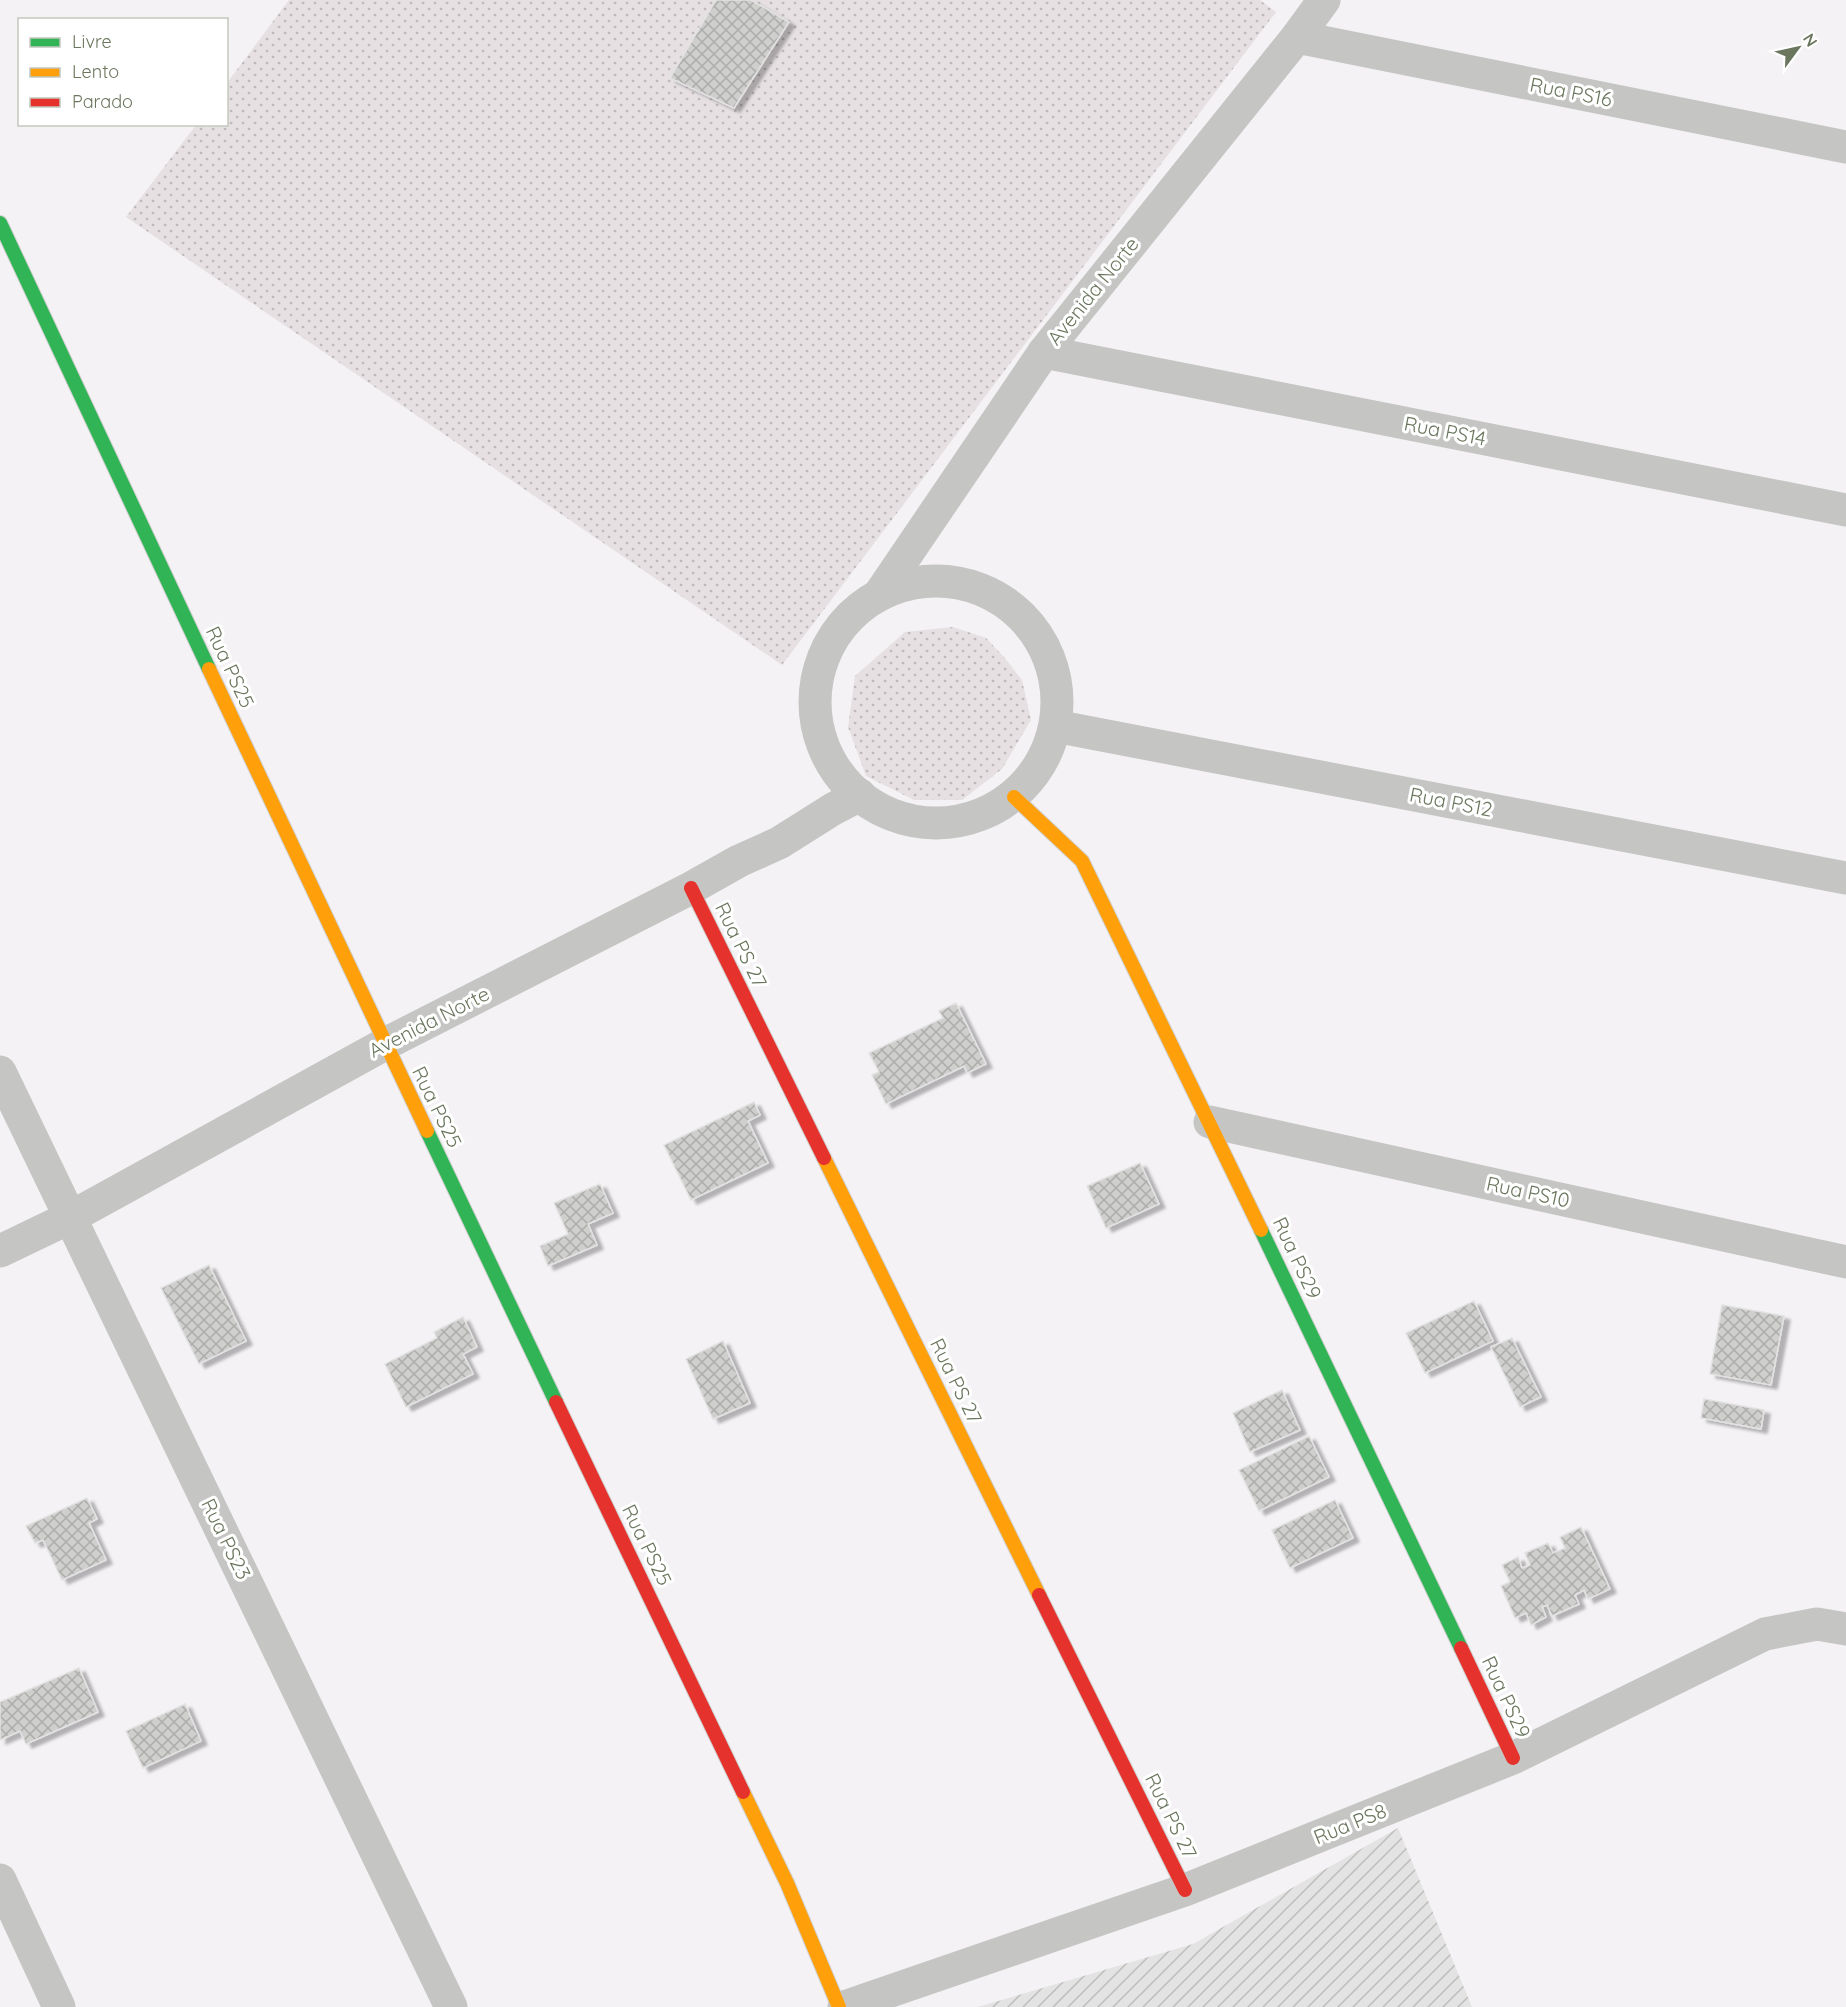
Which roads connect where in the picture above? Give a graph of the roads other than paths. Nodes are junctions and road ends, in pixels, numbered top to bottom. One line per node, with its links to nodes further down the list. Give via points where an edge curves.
1 (1324, 0): 2 (street, Avenida Norte)
2 (1297, 37): 3 (street, Rua PS16); 5 (street, Avenida Norte)
3 (1846, 147)
4 (0, 223): 13 (street, Rua PS25)
5 (1044, 351): 6 (street, Rua PS14); 7 (street, Avenida Norte)
6 (1846, 510)
7 (879, 595): 8 (street, via 923,580 963,583 1000,599 1031,626 1051,661 1058,700); 9 (street, via 854,612 830,642 816,678 815,717 826,754 848,787)
8 (1055, 726): 10 (street, via 1037,771); 11 (street, Rua PS12)
9 (860, 795): 10 (street, via 879,810 913,822 949,823 983,815); 12 (street, Avenida Norte, via 779,843)
10 (1014, 796): 15 (street, Rua PS29, via 1082,861)
11 (1846, 878)
12 (691, 888): 13 (street, Avenida Norte); 22 (street, Rua PS 27)
13 (385, 1044): 16 (street, Avenida Norte); 25 (street, Rua PS25, via 787,1883)
14 (0, 1072): 16 (street, Rua PS23)
15 (1210, 1122): 18 (street, Rua PS10); 20 (street, Rua PS29)
16 (71, 1217): 17 (street, Avenida Norte); 24 (street, Rua PS23)
17 (0, 1251)
18 (1846, 1262)
19 (1846, 1629): 20 (street, Rua PS8, via 1817,1624 1765,1634)
20 (1513, 1758): 22 (street, Rua PS8)
21 (0, 1880): 23 (street)
22 (1185, 1890): 26 (street, Rua PS8)
23 (59, 2007)
24 (451, 2007)
25 (839, 2007)
26 (844, 2007)

